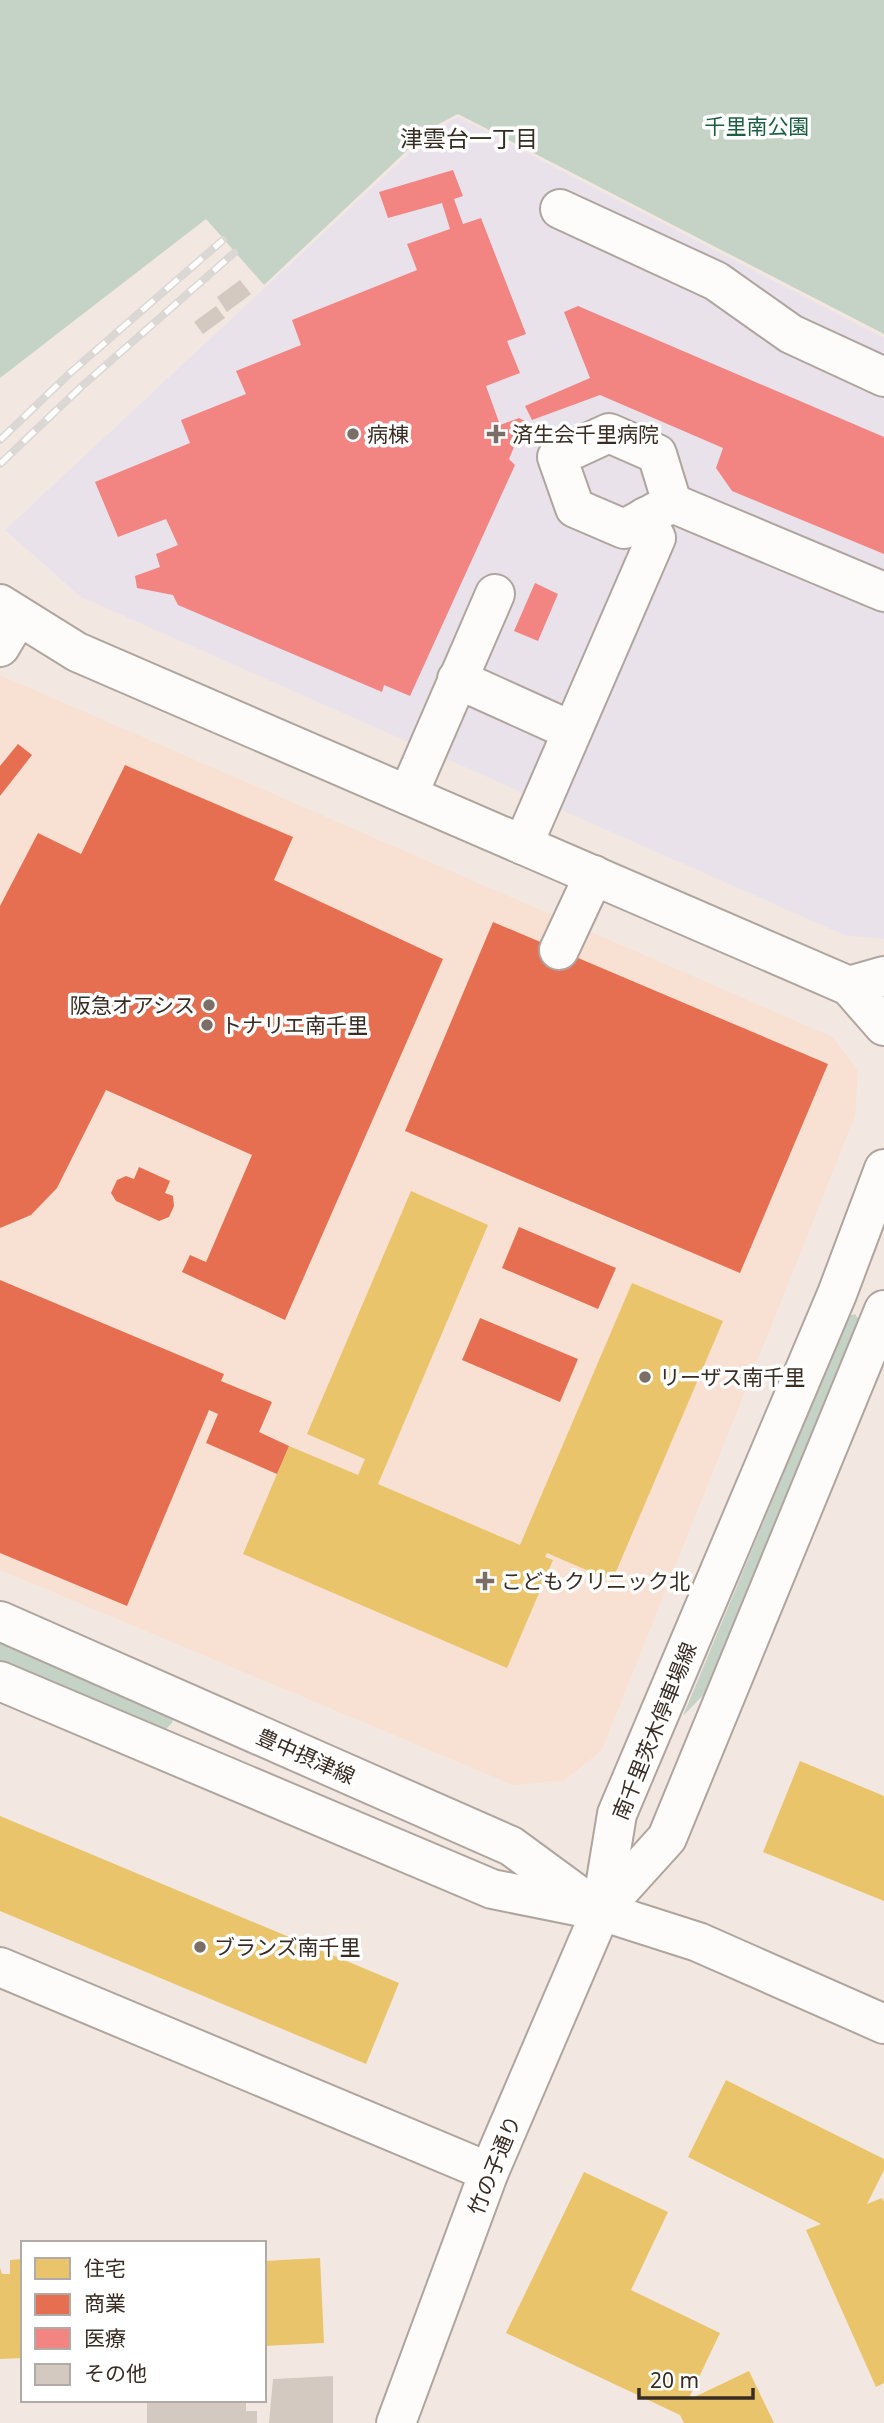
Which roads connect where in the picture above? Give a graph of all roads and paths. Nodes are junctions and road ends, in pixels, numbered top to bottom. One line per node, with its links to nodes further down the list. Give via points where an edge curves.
1 (560, 209): 2 (main road, via 716,281 791,334)
2 (884, 377)
3 (884, 592): 7 (main road, via 659,510 656,538)
4 (495, 594): 6 (main road)
5 (4, 625): 8 (main road)
6 (457, 679): 7 (main road); 8 (main road)
7 (572, 731): 9 (main road)
8 (408, 795): 9 (main road)
9 (523, 845): 10 (main road)
10 (594, 876): 11 (main road); 12 (main road)
11 (559, 950)
12 (872, 982): 13 (main road)
13 (884, 1026)
14 (884, 1170): 15 (main road, 南千里茨木停車場線)
15 (877, 1211): 19 (main road, 南千里茨木停車場線, via 837,1294 617,1814)
16 (884, 1310): 19 (main road, via 667,1838)
17 (0, 1621): 19 (main road, 豊中摂津線, via 511,1846)
18 (0, 1681): 19 (main road, 豊中摂津線, via 492,1889)
19 (601, 1911): 21 (main road, 豊中摂津線, via 698,1942); 22 (main road, 竹の子通り)
20 (1, 1971): 22 (main road)
21 (884, 2024)
22 (489, 2172): 23 (main road, 竹の子通り)
23 (396, 2423)

